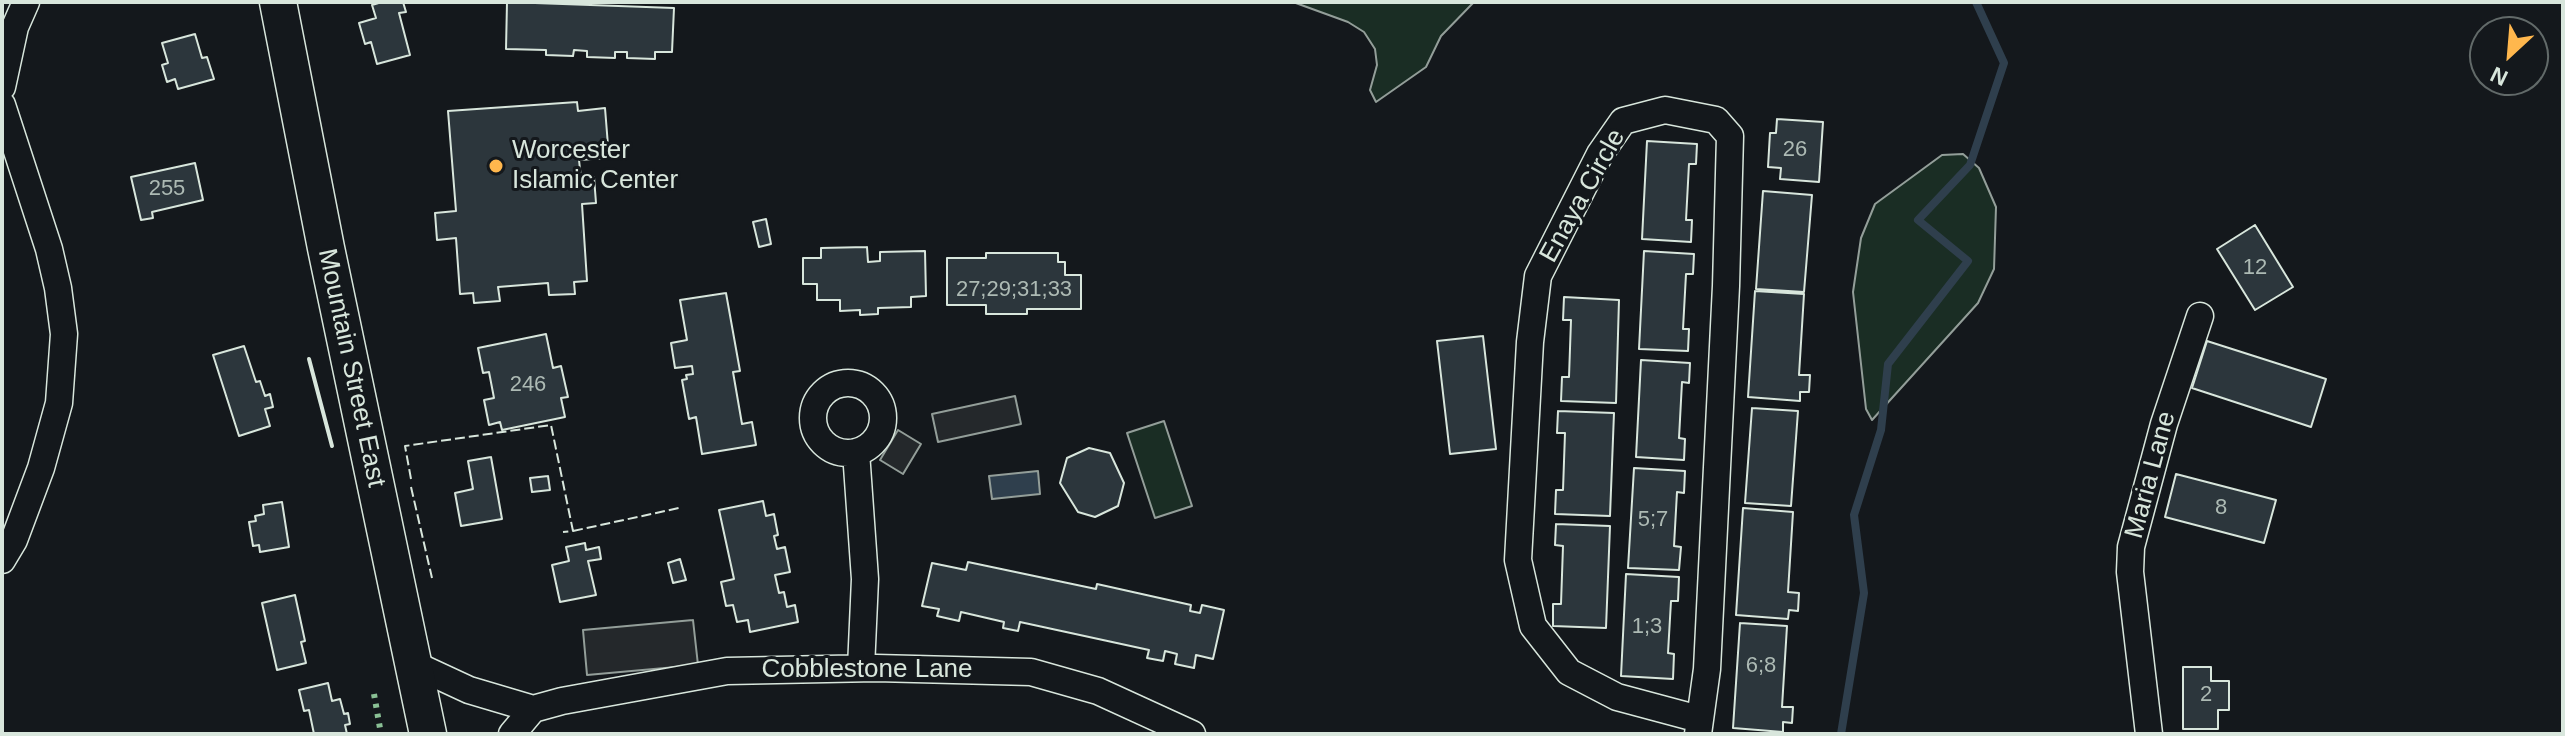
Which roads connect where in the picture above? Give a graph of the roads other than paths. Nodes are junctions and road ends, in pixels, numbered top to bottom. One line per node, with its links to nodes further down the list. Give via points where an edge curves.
1 (26, 2): 3 (street)
2 (278, 2): 8 (main road, Mountain Street East)
3 (2, 87)
4 (2, 105): 7 (street, via 49,249 64,334 59,403 41,468)
5 (2200, 316): 15 (street, Maria Lane, via 2131,547)
6 (856, 452): 9 (street, via 865,579)
7 (2, 560)
8 (413, 664): 10 (street, via 469,690); 12 (main road, Mountain Street East)
9 (861, 668): 10 (street, Cobblestone Lane, via 727,671); 14 (street, Cobblestone Lane, via 1031,672 1098,691)
10 (533, 709): 13 (street)
11 (1699, 726): 11 (street, Enaya Circle, via 1707,669 1730,136 1716,120 1665,110 1623,121 1600,154 1538,276 1518,560 1533,626 1569,672 1617,697)
12 (428, 734)
13 (512, 734)
14 (1192, 734)
15 (2149, 734)

